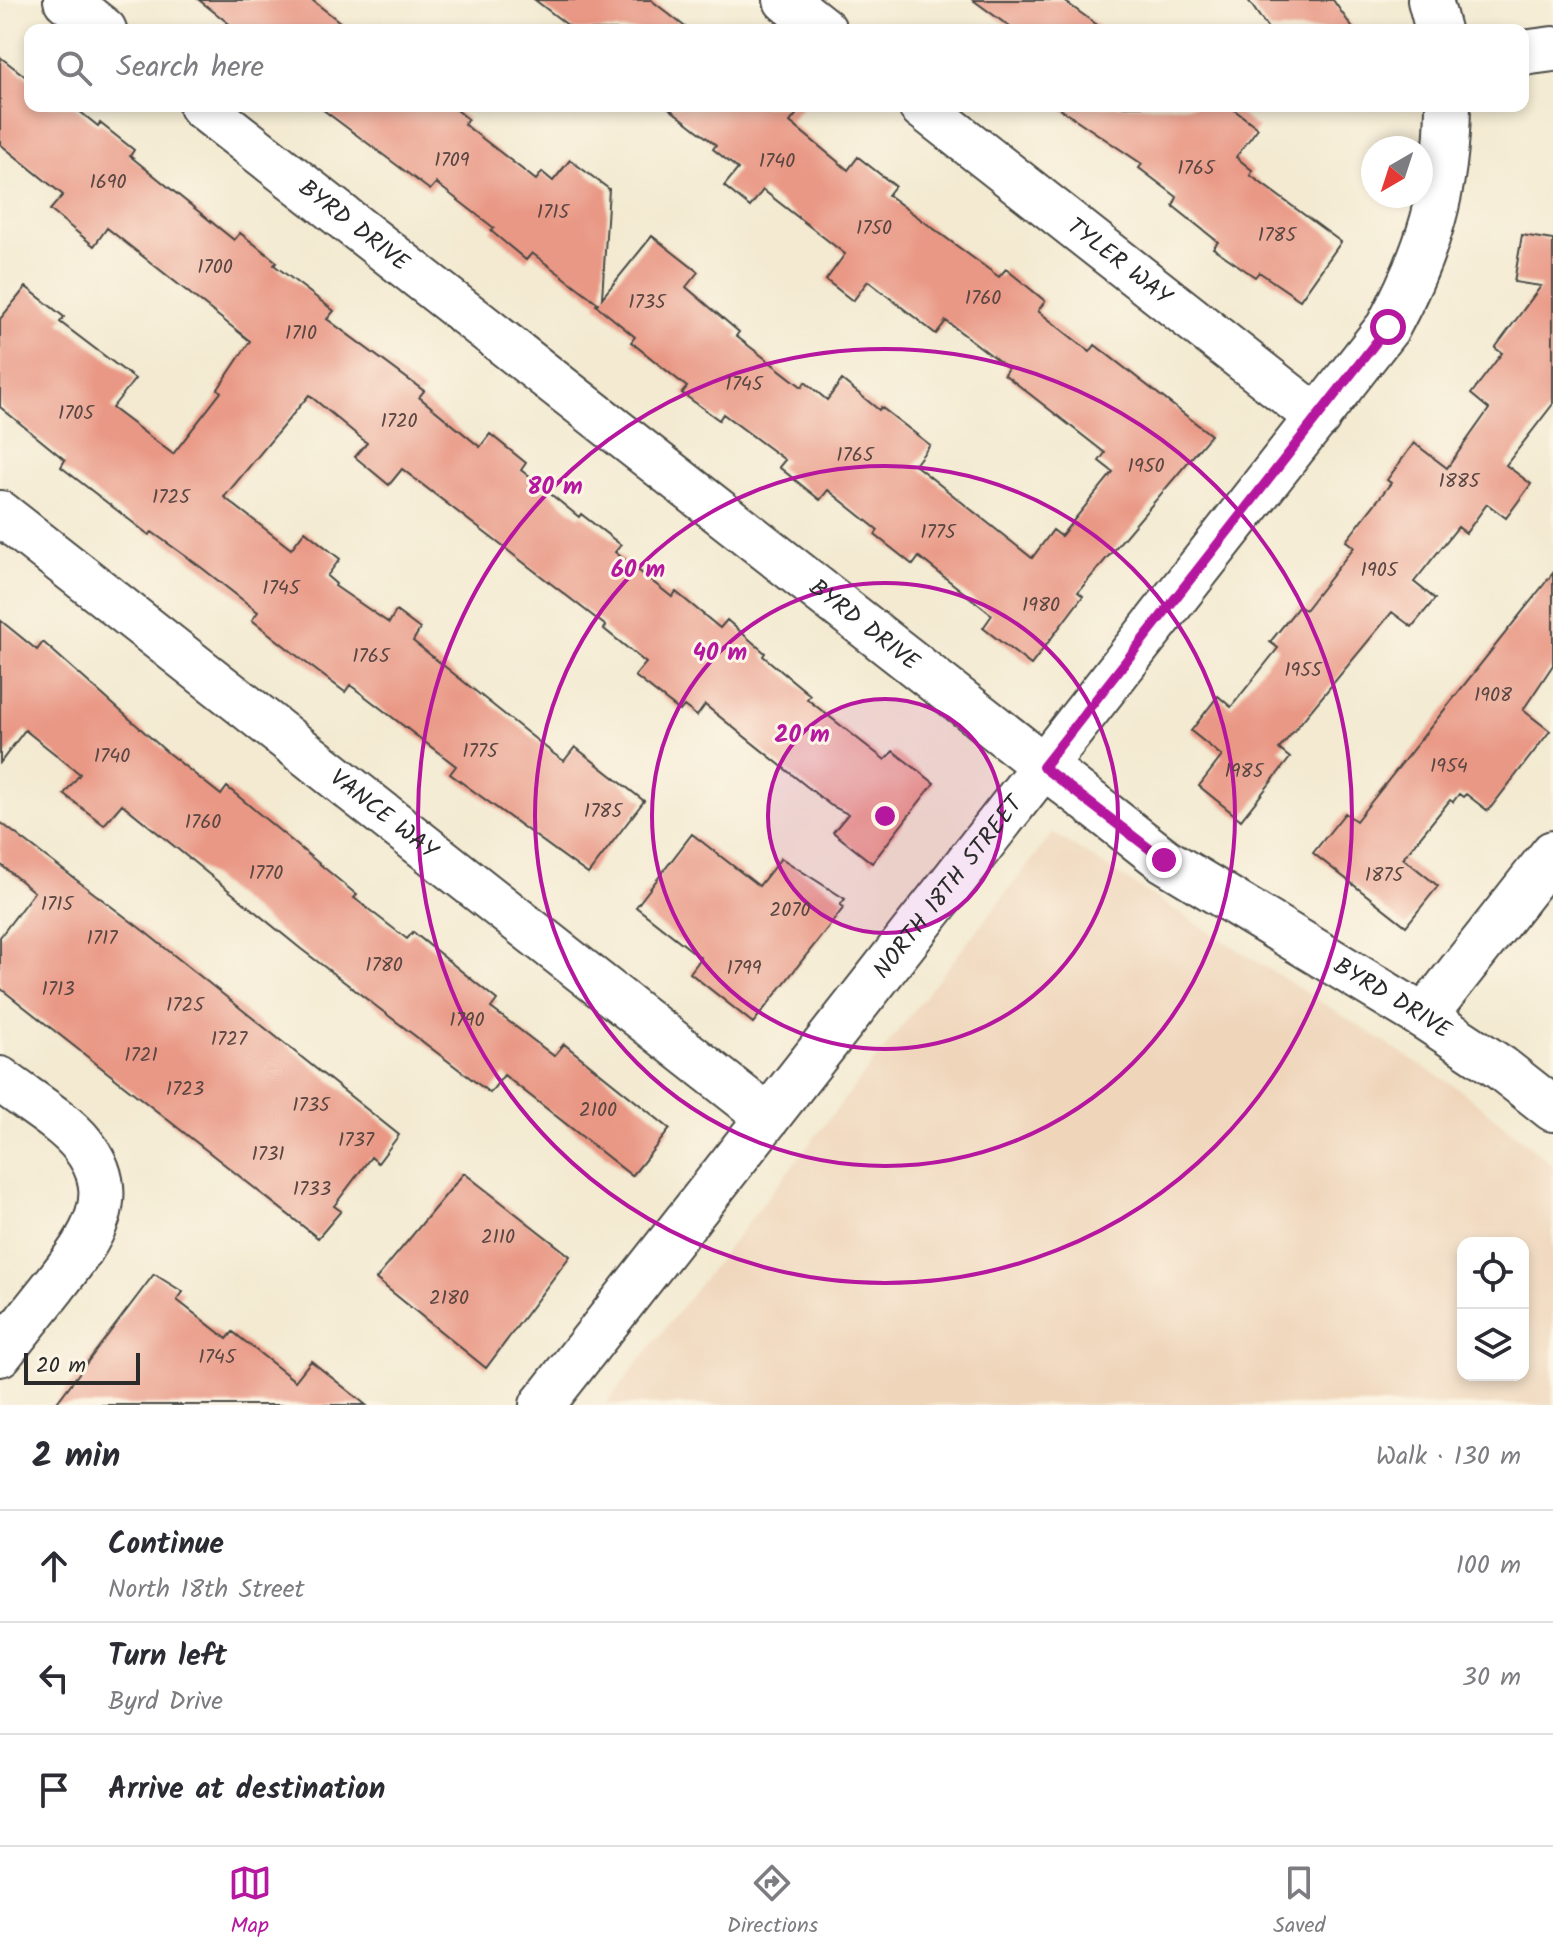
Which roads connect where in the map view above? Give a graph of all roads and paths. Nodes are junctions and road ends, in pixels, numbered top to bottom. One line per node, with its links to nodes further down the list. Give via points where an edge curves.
1 (66, 0): 4 (street)
2 (786, 0): 5 (street)
3 (1430, 0): 6 (street)
4 (96, 24)
5 (816, 24)
6 (1436, 24)
7 (1553, 49): 8 (street)
8 (1529, 52)
9 (209, 112): 14 (street, BYRD DRIVE)
10 (929, 112): 12 (street, TYLER WAY)
11 (1448, 112): 12 (street, NORTH 18TH STREET, via 1448,153 1437,215 1417,271 1388,327)
12 (1318, 418): 14 (street, NORTH 18TH STREET)
13 (0, 513): 19 (street, VANCE WAY)
14 (1043, 767): 16 (street, BYRD DRIVE, via 1164,860); 19 (street, NORTH 18TH STREET)
15 (1553, 853): 16 (street)
16 (1424, 1017): 18 (street, BYRD DRIVE)
17 (0, 1079): 20 (street, via 81,1142 102,1190 99,1218 88,1242)
18 (1553, 1109)
19 (768, 1117): 21 (street, NORTH 18TH STREET)
20 (0, 1354)
21 (542, 1405)

